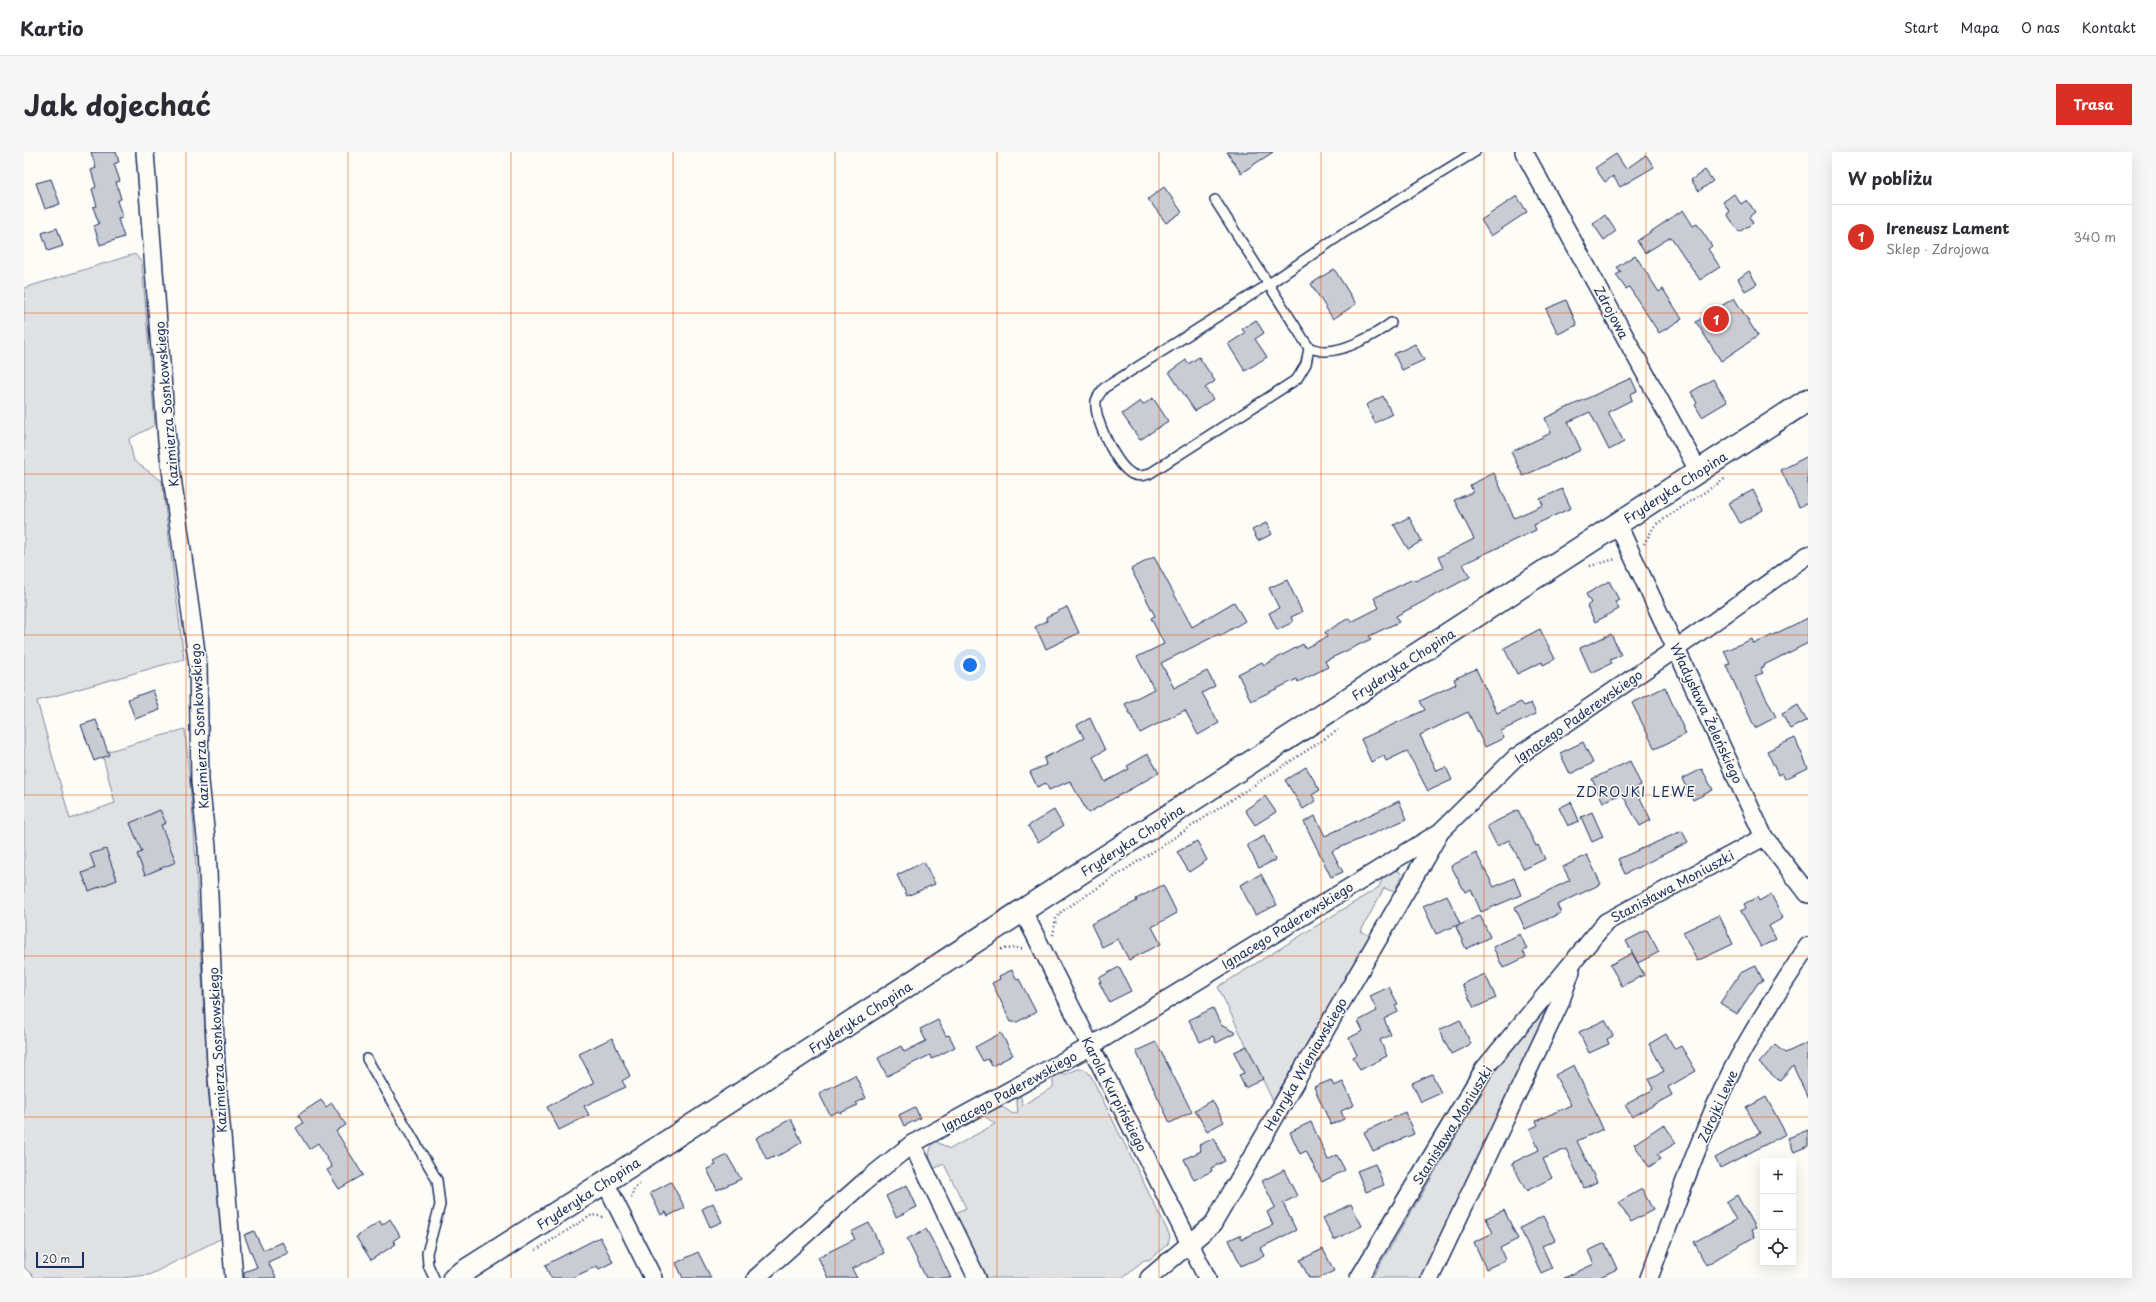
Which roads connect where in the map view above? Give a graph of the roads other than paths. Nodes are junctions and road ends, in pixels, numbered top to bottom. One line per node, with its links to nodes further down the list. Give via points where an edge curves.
1 (145, 152): 24 (street, Kazimierza Sosnkowskiego, via 167,442 198,666 200,781 207,847 216,1065)
2 (1475, 152): 5 (lane, via 1342,234)
3 (1524, 152): 9 (street, Zdrojowa)
4 (1215, 200): 5 (lane)
5 (1269, 284): 7 (lane); 7 (lane, via 1104,388 1096,400 1097,416 1102,431 1125,469 1133,475 1150,474 1297,378 1306,364)
6 (1391, 323): 7 (lane, via 1378,332 1340,349 1324,351)
7 (1309, 348)
8 (1808, 400): 9 (street, Fryderyka Chopina)
9 (1699, 472): 10 (street, Fryderyka Chopina)
10 (1618, 525): 12 (street, Władysława Żeleńskiego); 16 (street, Fryderyka Chopina)
11 (1808, 555): 12 (street, Ignacego Paderewskiego)
12 (1677, 648): 13 (street, Ignacego Paderewskiego, via 1515,758); 14 (street, Władysława Żeleńskiego)
13 (1440, 832): 19 (street, Ignacego Paderewskiego); 23 (street, Henryka Wieniawskiego, via 1213,1224)
14 (1764, 837): 15 (street, Władysława Żeleńskiego); 18 (street, Stanisława Moniuszki, via 1606,922)
15 (1808, 894)
16 (1023, 911): 19 (street, Karola Kurpińskiego); 22 (street, Fryderyka Chopina)
17 (1808, 946): 34 (street, Zdrojki Lewe, via 1733,1069 1712,1112)
18 (1573, 964): 32 (street, Stanisława Moniuszki, via 1484,1069); 33 (street, Stanisława Moniuszki, via 1560,1003)
19 (1091, 1046): 21 (street, Ignacego Paderewskiego); 23 (street, Karola Kurpińskiego)
20 (367, 1059): 25 (lane, via 437,1180 440,1205 427,1253 428,1265)
21 (912, 1144): 28 (street, Ignacego Paderewskiego); 29 (street)
22 (605, 1182): 26 (street, Fryderyka Chopina); 27 (street)
23 (1190, 1243): 30 (street, Henryka Wieniawskiego); 31 (street, Karola Kurpińskiego)
24 (234, 1278)
25 (434, 1278)
26 (454, 1278)
27 (652, 1278)
28 (756, 1278)
29 (977, 1278)
30 (1150, 1278)
31 (1207, 1278)
32 (1359, 1278)
33 (1430, 1278)
34 (1649, 1278)

